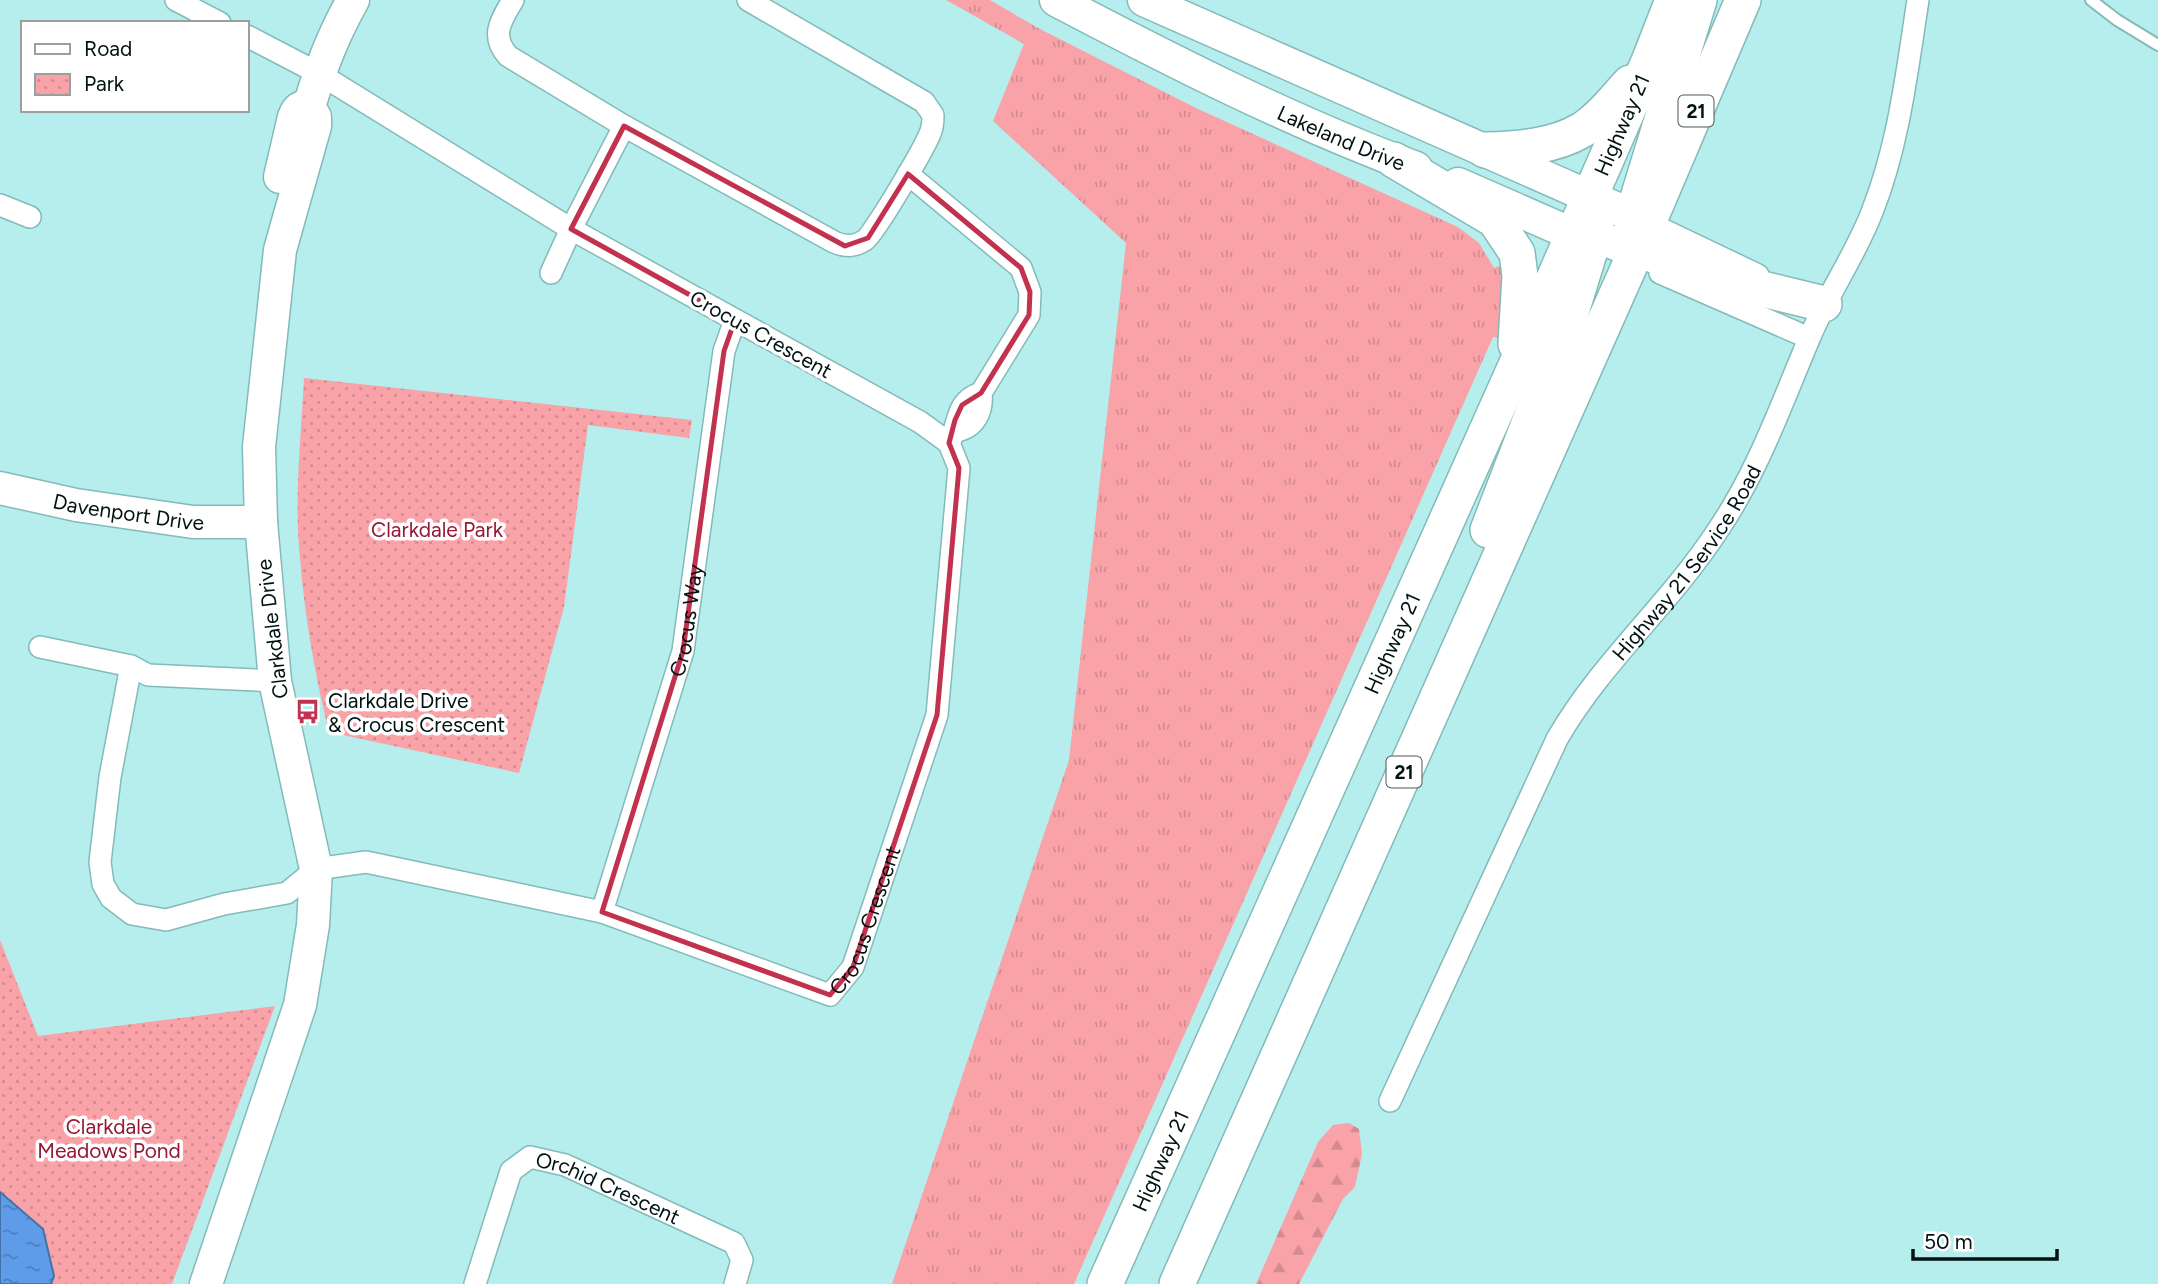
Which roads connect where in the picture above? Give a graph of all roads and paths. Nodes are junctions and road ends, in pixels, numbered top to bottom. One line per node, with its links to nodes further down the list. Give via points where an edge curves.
1 (176, 0): 12 (street)
2 (353, 0): 16 (street, Clarkdale Drive)
3 (513, 0): 17 (street, via 498,26 508,56)
4 (748, 0): 20 (street, via 924,102 933,115 931,131)
5 (1056, 0): 19 (street, Lakeland Drive, via 1221,84)
6 (1144, 0): 18 (street)
7 (1673, 0): 15 (main road, Highway 21 / 21)
8 (1699, 0): 25 (main road)
9 (1743, 0): 25 (main road, Highway 21 / 21)
10 (1917, 0): 27 (street, Highway 21 Service Road, via 1902,98 1881,187 1866,226)
11 (2091, 0): 14 (lane)
12 (216, 21)
13 (248, 37): 16 (street, Crocus Crescent)
14 (2158, 45)
15 (1650, 59): 18 (main road, via 1582,130 1540,147); 21 (main road, Highway 21 / 21)
16 (318, 73): 24 (street, Crocus Crescent); 33 (street, Clarkdale Drive, via 309,107 315,126 280,250 258,447)
17 (624, 126): 20 (street, via 845,246 868,238); 24 (street)
18 (1485, 150): 21 (street)
19 (1394, 160): 25 (street, Lakeland Drive); 30 (main road, via 1495,220 1517,253)
20 (908, 174): 31 (street, via 1021,268 1030,292 1029,315 981,393 962,405)
21 (1589, 197): 25 (main road, Highway 21 / 21); 25 (street)
22 (0, 205): 23 (street)
23 (30, 217)
24 (571, 229): 26 (street); 28 (street, Crocus Crescent)
25 (1617, 239): 27 (main road, via 1738,283); 29 (street); 30 (main road, Highway 21 / 21); 44 (main road, Highway 21 / 21, via 1457,653)
26 (551, 273)
27 (1824, 304): 29 (street, Highway 21 Service Road)
28 (735, 320): 31 (street, Crocus Crescent); 38 (street, Crocus Way, via 724,351 683,651)
29 (1809, 338): 39 (street, Highway 21 Service Road, via 1772,430 1731,510 1698,559 1589,689 1557,739)
30 (1515, 368): 43 (main road, Highway 21 / 21)
31 (952, 437): 38 (street, Crocus Crescent, via 959,468 937,715 853,967 830,995)
32 (0, 488): 33 (street, Davenport Drive, via 76,505 193,522)
33 (261, 522): 36 (street, Clarkdale Drive)
34 (40, 647): 35 (street)
35 (131, 666): 36 (street, via 148,675); 37 (street, via 101,842 103,884 111,898 132,914 166,920 287,893)
36 (275, 681): 37 (street, Clarkdale Drive)
37 (316, 869): 38 (street, Crocus Crescent, via 366,862); 40 (street, Clarkdale Drive, via 313,925 300,1005)
38 (602, 912)
39 (1390, 1101)
40 (206, 1284)
41 (475, 1284): 42 (street, Orchid Crescent, via 511,1171 530,1157 565,1165 734,1243 742,1260)
42 (735, 1284)
43 (1105, 1284)
44 (1177, 1284)

